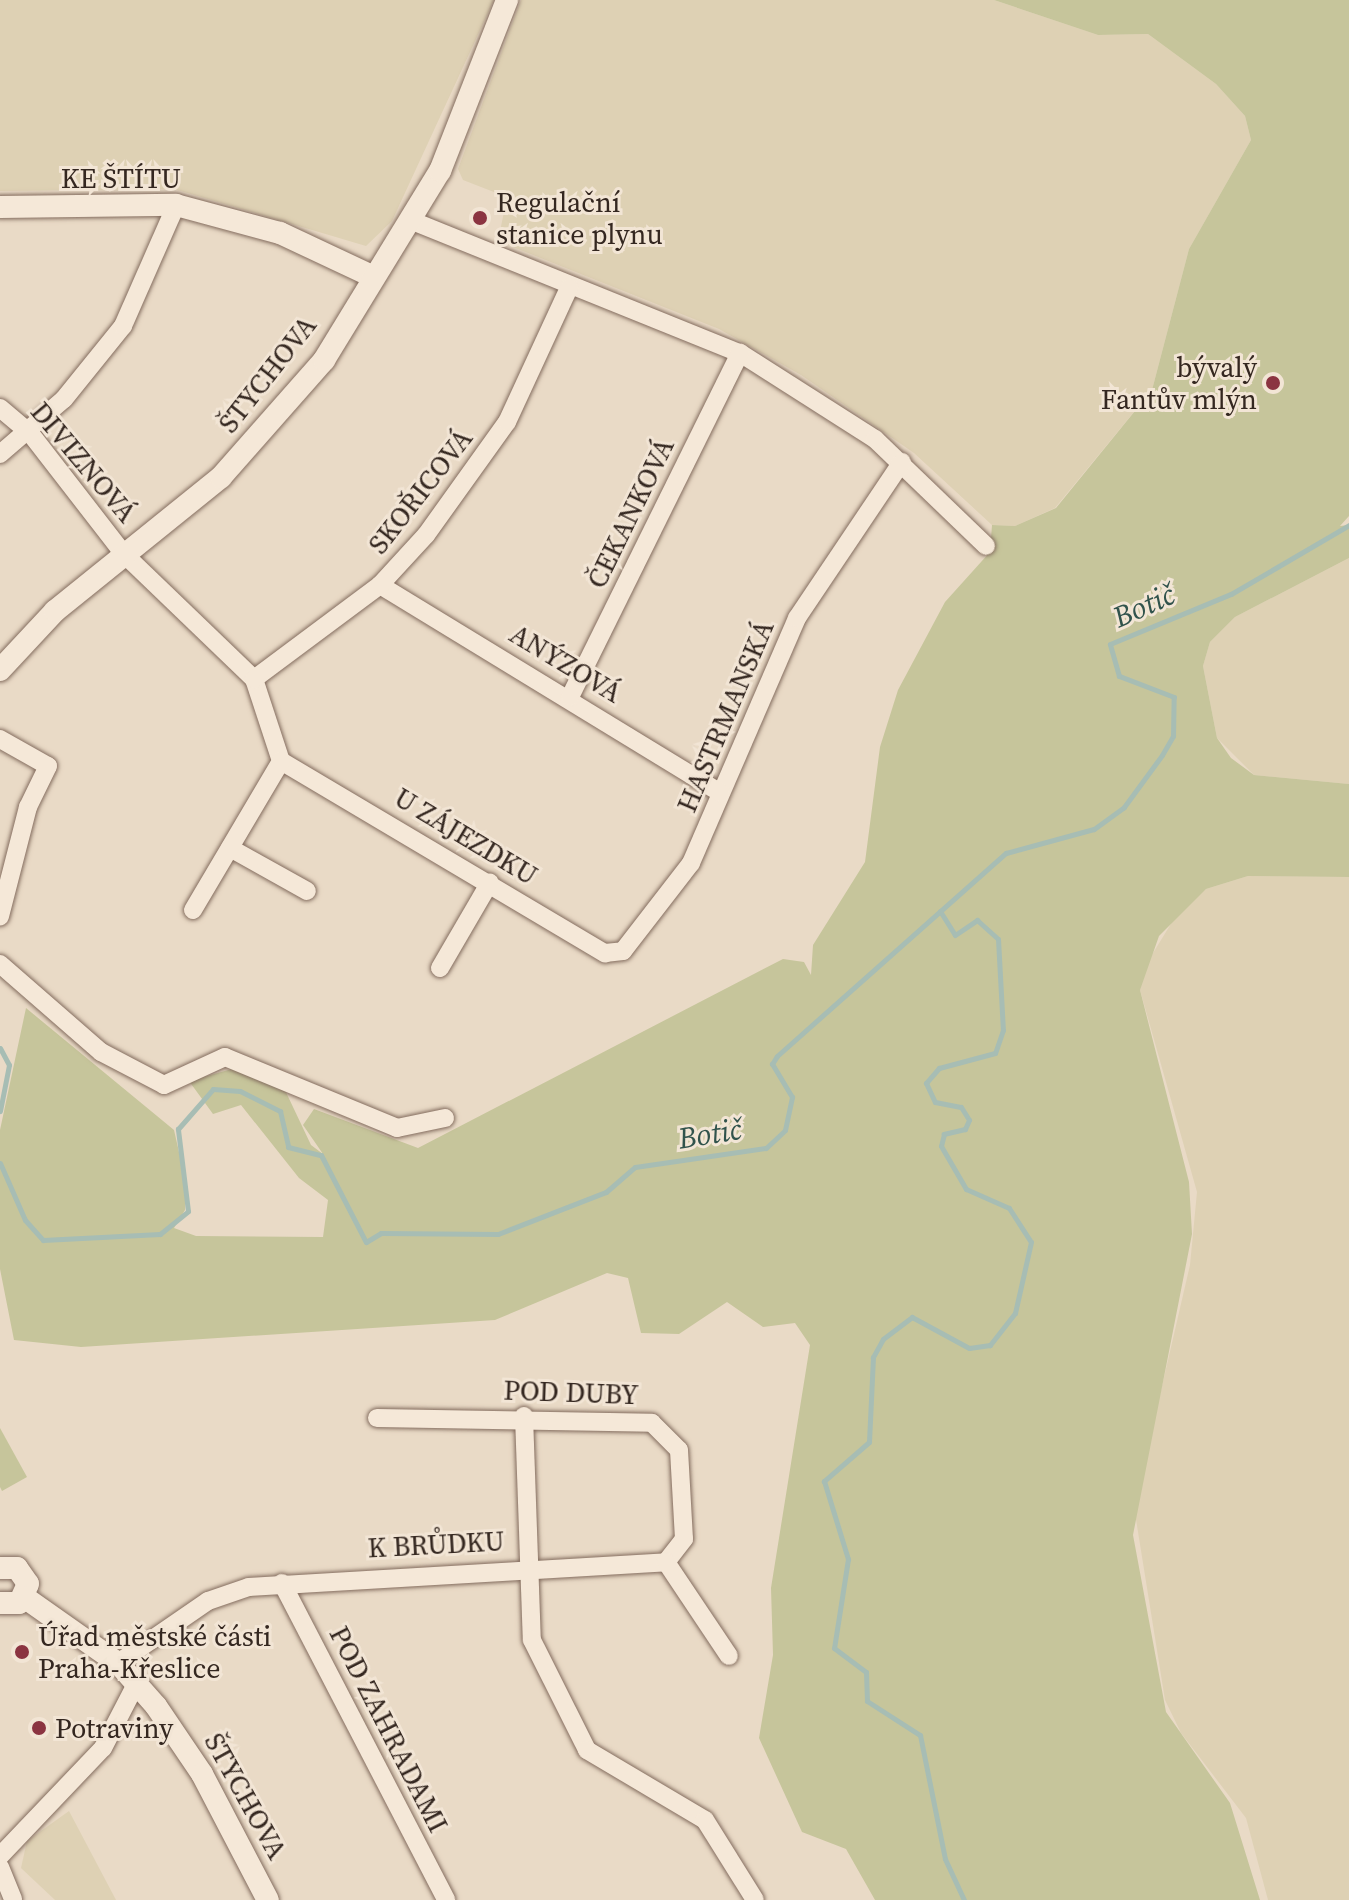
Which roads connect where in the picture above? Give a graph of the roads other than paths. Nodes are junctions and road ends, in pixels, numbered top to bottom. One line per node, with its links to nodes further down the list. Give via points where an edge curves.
1 (507, 0): 4 (street, ŠTYCHOVA, via 466,120)
2 (176, 205): 3 (street, KE ŠTÍTU); 5 (street, KE ŠTÍTU, via 280,233); 9 (street, via 123,326)
3 (0, 207)
4 (410, 220): 5 (street, ŠTYCHOVA); 6 (street)
5 (372, 276): 13 (street, ŠTYCHOVA, via 324,360 276,422 221,477)
6 (569, 288): 7 (street); 14 (street, SKOŘICOVÁ, via 507,422)
7 (740, 353): 11 (street); 17 (street, ČEKANKOVÁ)
8 (0, 408): 9 (street, DIVIZNOVÁ)
9 (30, 433): 10 (street); 13 (street, DIVIZNOVÁ)
10 (0, 454)
11 (902, 462): 12 (street); 20 (street, HASTRMANSKÁ, via 797,618)
12 (986, 546)
13 (124, 554): 15 (street, ŠTYCHOVA); 16 (street)
14 (380, 585): 16 (street, SKOŘICOVÁ); 17 (street, ANÝZOVÁ)
15 (0, 670)
16 (254, 679): 19 (street)
17 (570, 697): 20 (street, ANÝZOVÁ)
18 (0, 739): 25 (street, via 48,766 24,821)
19 (281, 761): 21 (street); 22 (street, U ZÁJEZDKU)
20 (721, 793): 26 (street, HASTRMANSKÁ, via 691,863)
21 (230, 848): 23 (street); 24 (street)
22 (490, 882): 26 (street, U ZÁJEZDKU, via 605,953); 28 (street)
23 (307, 891)
24 (193, 910)
25 (0, 916)
26 (623, 951)
27 (0, 964): 29 (street, via 101,1052 164,1085 225,1057 397,1128)
28 (440, 968)
29 (445, 1118)
30 (524, 1416): 31 (street, POD DUBY); 32 (street, POD DUBY, via 641,1419 667,1431 679,1450 684,1539); 33 (street)
31 (377, 1418)
32 (666, 1562): 33 (street, K BRŮDKU); 38 (street)
33 (528, 1567): 35 (street, K BRŮDKU); 46 (street, via 532,1640 587,1750 705,1820)
34 (0, 1568): 36 (street, ŠTYCHOVA, via 22,1572)
35 (282, 1583): 39 (street, K BRŮDKU, via 208,1601); 45 (street, POD ZAHRADAMI)
36 (24, 1597): 37 (street); 39 (street, ŠTYCHOVA)
37 (0, 1603)
38 (729, 1656)
39 (118, 1663): 40 (street, ŠTYCHOVA)
40 (136, 1684): 41 (street, via 103,1748); 44 (street, ŠTYCHOVA, via 202,1774)
41 (0, 1856)
42 (0, 1867): 43 (street)
43 (13, 1900)
44 (268, 1900)
45 (446, 1900)
46 (755, 1900)

